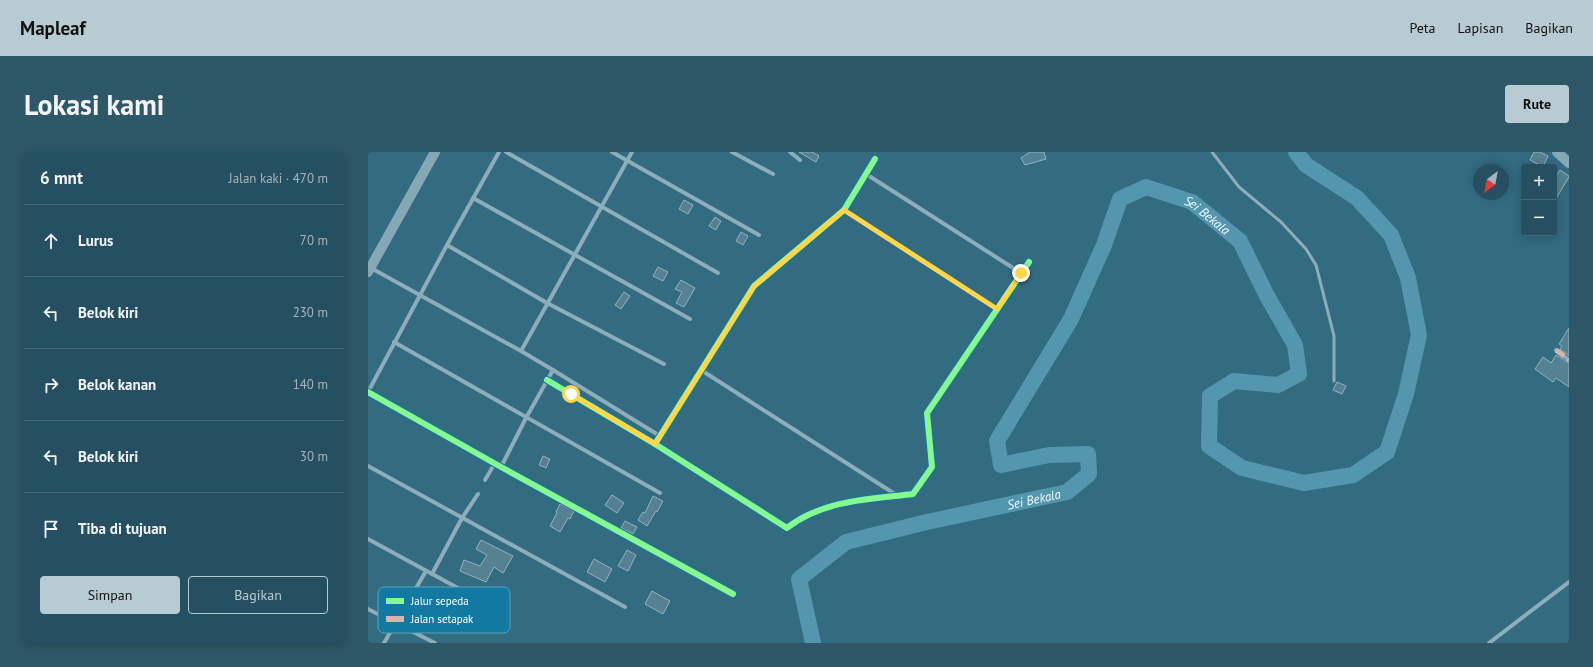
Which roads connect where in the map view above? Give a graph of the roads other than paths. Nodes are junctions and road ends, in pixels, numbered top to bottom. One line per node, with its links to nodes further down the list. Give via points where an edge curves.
1 (434, 152): 23 (main road)
2 (499, 152): 16 (street)
3 (506, 152): 17 (street)
4 (612, 152): 12 (street)
5 (632, 152): 12 (street)
6 (732, 152): 14 (street)
7 (790, 152): 11 (street)
8 (1212, 152): 38 (lane, via 1239,187 1291,232 1316,265 1334,336)
9 (1558, 152): 13 (main road)
10 (875, 158): 15 (street)
11 (800, 160)
12 (627, 161): 17 (street); 19 (street)
13 (1569, 163)
14 (773, 174)
15 (866, 174): 18 (street); 25 (street)
16 (473, 198): 20 (street); 21 (street)
17 (601, 207): 21 (street); 24 (street)
18 (844, 210): 28 (street); 36 (street, via 754,286)
19 (759, 235)
20 (447, 244): 26 (street); 27 (street)
21 (574, 255): 27 (street); 29 (street)
22 (1029, 262): 25 (street)
23 (369, 270): 26 (street)
24 (718, 273)
25 (1021, 273): 28 (street)
26 (421, 294): 30 (street); 32 (street)
27 (548, 303): 32 (street); 34 (street)
28 (997, 309): 51 (street, via 927,413 932,466 913,494)
29 (690, 319)
30 (394, 342): 40 (street); 42 (street)
31 (1556, 350): 33 (street)
32 (521, 351): 35 (street)
33 (1569, 360)
34 (664, 364)
35 (552, 370): 37 (street); 39 (street)
36 (701, 370): 43 (street); 51 (street)
37 (547, 380): 41 (street); 42 (street)
38 (1334, 381)
39 (576, 385): 41 (street); 43 (street)
40 (368, 392): 45 (street)
41 (571, 394): 44 (street)
42 (526, 418): 47 (street); 49 (street)
43 (660, 436): 44 (street)
44 (655, 444): 51 (street, via 787,528 796,520 839,504)
45 (495, 464): 47 (street); 48 (street)
46 (368, 466): 52 (street)
47 (501, 467): 59 (street)
48 (485, 480)
49 (660, 493)
50 (478, 494): 52 (street)
51 (899, 496)
52 (462, 518): 55 (street); 60 (street)
53 (368, 539): 54 (street)
54 (426, 571): 55 (street); 57 (street)
55 (432, 574): 58 (street)
56 (1569, 582): 67 (street)
57 (417, 587)
58 (456, 587)
59 (733, 594)
60 (625, 607)
61 (368, 609): 62 (street)
62 (378, 614)
63 (390, 633): 65 (street)
64 (416, 633): 66 (street)
65 (384, 643)
66 (435, 643)
67 (1489, 643)

